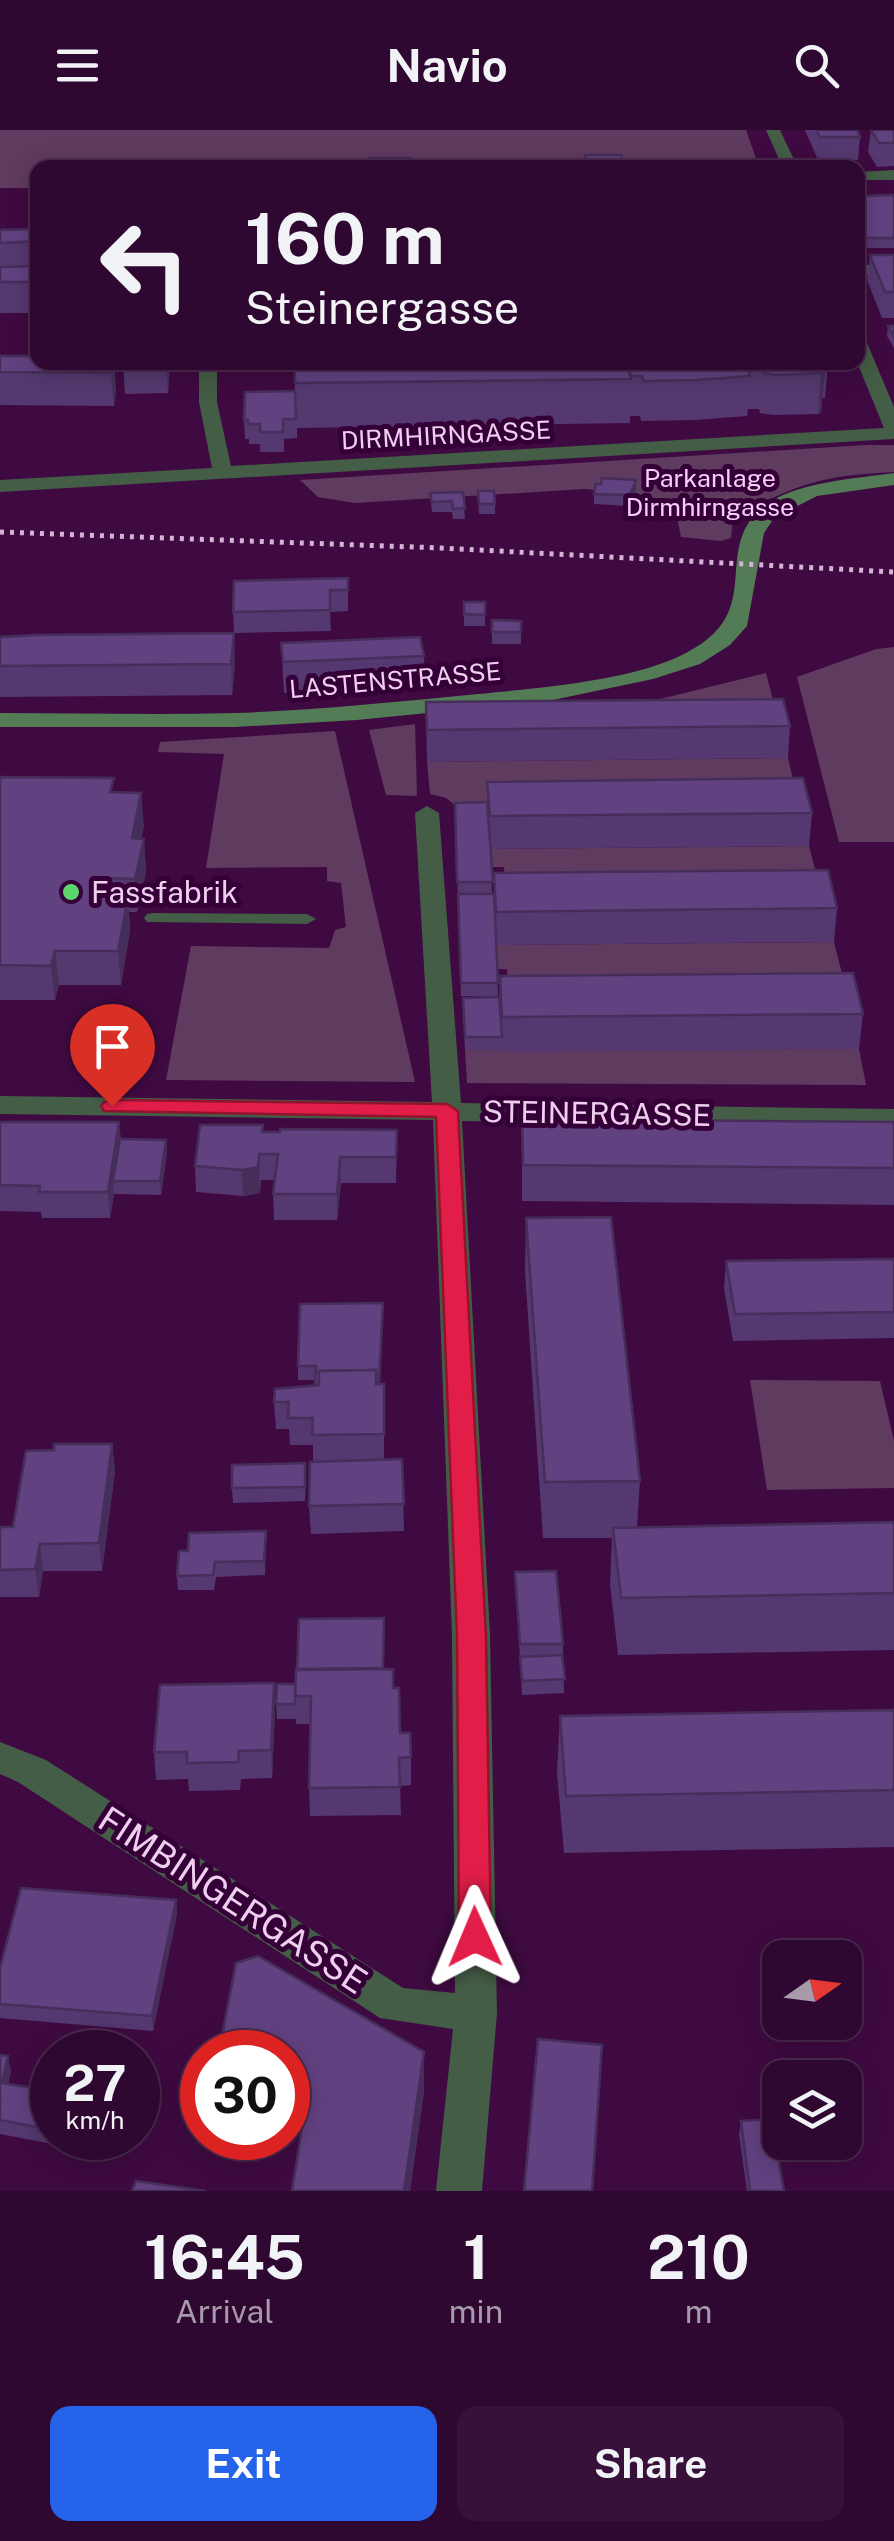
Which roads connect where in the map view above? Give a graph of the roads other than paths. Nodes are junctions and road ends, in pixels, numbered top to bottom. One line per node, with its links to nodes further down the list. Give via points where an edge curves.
1 (773, 130): 2 (street)
2 (786, 160)
3 (894, 175): 4 (street)
4 (865, 176)
5 (865, 270): 6 (street)
6 (894, 270)
7 (865, 360): 9 (street)
8 (208, 370): 10 (street)
9 (894, 431): 10 (street, DIRMHIRNGASSE)
10 (223, 474): 12 (street, DIRMHIRNGASSE)
11 (894, 479): 13 (street, LASTENSTRASSE, via 834,486 786,502 759,522 739,622 692,659 645,674 548,694 357,713)
12 (0, 486)
13 (0, 720)
14 (427, 813): 18 (street)
15 (153, 918): 16 (lane)
16 (307, 919)
17 (0, 1105): 18 (street, STEINERGASSE)
18 (447, 1111): 19 (street, STEINERGASSE); 21 (street, via 472,1636)
19 (894, 1118)
20 (0, 1757): 21 (street, FIMBINGERGASSE, via 32,1770 395,2005)
21 (476, 2012): 22 (street)
22 (460, 2191)

